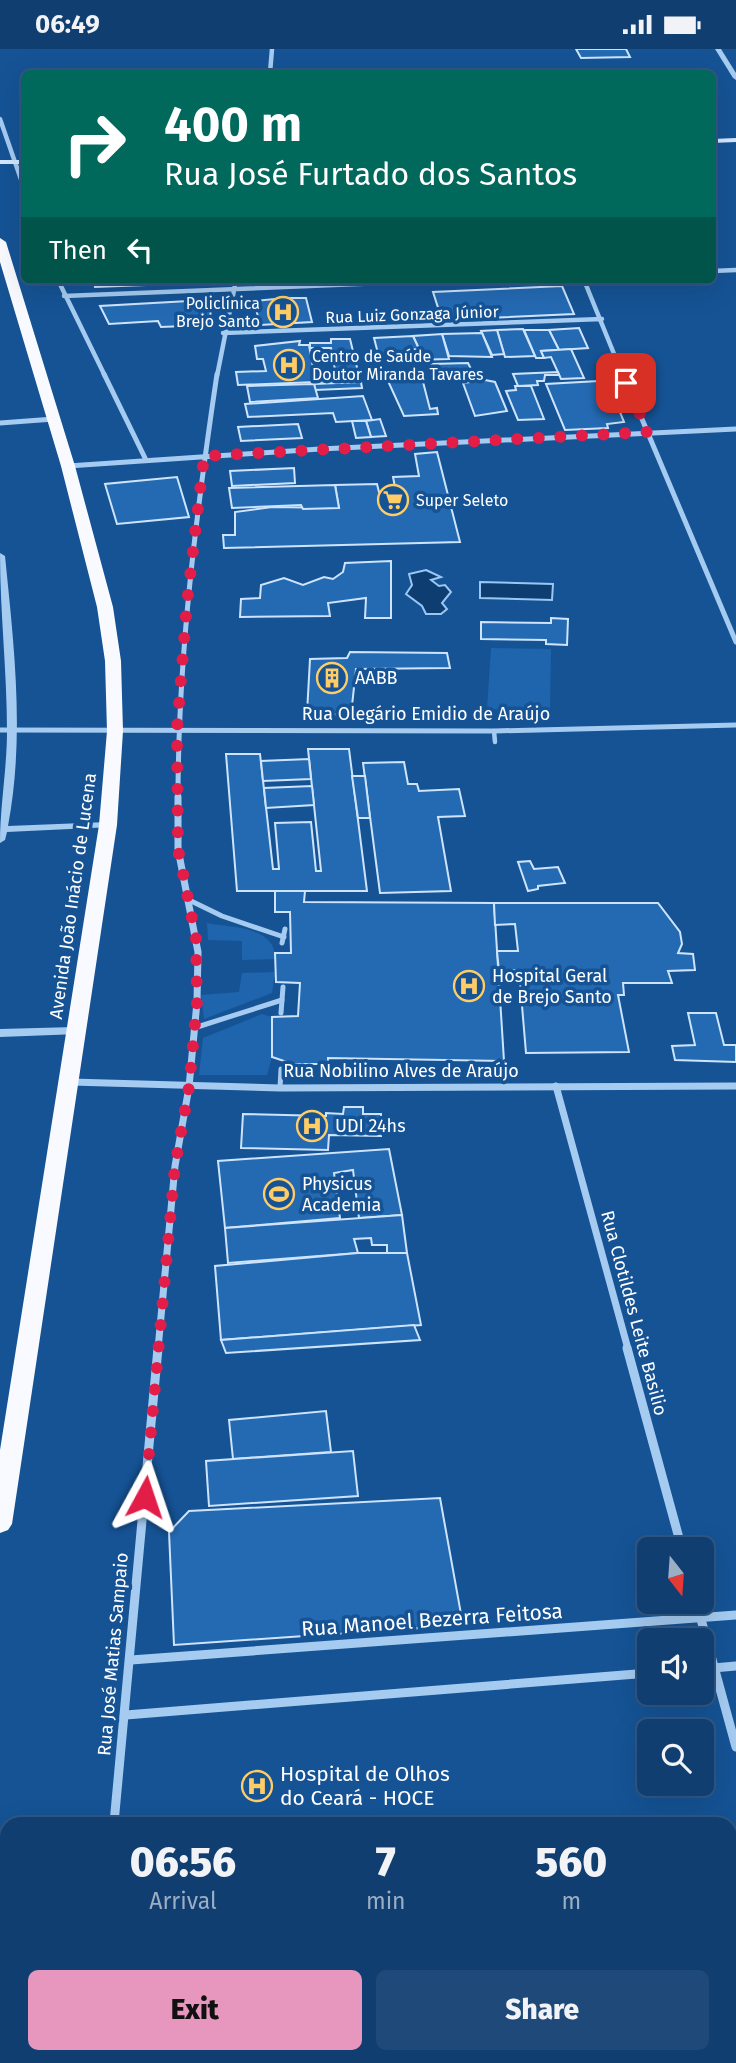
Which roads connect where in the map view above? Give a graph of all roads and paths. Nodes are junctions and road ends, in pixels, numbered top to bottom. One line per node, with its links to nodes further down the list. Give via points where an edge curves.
1 (272, 49): 3 (street)
2 (718, 49): 4 (street)
3 (270, 70)
4 (736, 78)
5 (0, 119): 8 (street)
6 (736, 140): 7 (main road)
7 (716, 141)
8 (20, 162): 9 (main road)
9 (0, 163)
10 (0, 242): 21 (highway, Avenida João Inácio de Lucena)
11 (736, 270): 12 (street)
12 (716, 271)
13 (60, 284): 18 (street)
14 (235, 284): 17 (street, Rua José Matias Sampaio)
15 (368, 284): 17 (street)
16 (586, 284): 19 (street)
17 (234, 290): 18 (street); 20 (street, Rua José Matias Sampaio)
18 (64, 296): 26 (street)
19 (602, 319): 20 (street, Rua Luiz Gonzaga Júnior); 24 (street)
20 (223, 334): 25 (street, Rua José Matias Sampaio)
21 (54, 419): 22 (street); 27 (highway, Avenida João Inácio de Lucena)
22 (0, 423)
23 (736, 429): 24 (street)
24 (648, 432): 25 (street); 29 (street)
25 (204, 456): 26 (street); 32 (street, Rua José Matias Sampaio)
26 (146, 460): 27 (street)
27 (68, 466): 35 (highway, Avenida João Inácio de Lucena, via 105,607 113,661)
28 (0, 556): 30 (street)
29 (736, 642)
30 (5, 704): 34 (street)
31 (736, 725): 36 (street, Rua Olegário Emidio de Araújo)
32 (177, 729): 35 (street, Rua Olegário Emidio de Araújo); 36 (street, Rua Olegário Emidio de Araújo); 40 (street, Rua José Matias Sampaio, via 178,849)
33 (0, 730): 34 (street, Rua Olegário Emidio de Araújo)
34 (12, 730): 35 (street, Rua Olegário Emidio de Araújo); 39 (street, via 12,769)
35 (115, 731): 38 (highway, Avenida João Inácio de Lucena)
36 (494, 731): 37 (lane)
37 (495, 741)
38 (108, 825): 39 (street); 46 (highway, Avenida João Inácio de Lucena)
39 (1, 834)
40 (187, 899): 41 (lane, via 283,940); 45 (street, Rua José Matias Sampaio, via 198,952)
41 (285, 929)
42 (283, 986): 43 (lane)
43 (282, 1000): 44 (lane); 45 (lane)
44 (281, 1013)
45 (194, 1028): 52 (street, Rua José Matias Sampaio)
46 (75, 1031): 47 (street); 49 (highway, Avenida João Inácio de Lucena)
47 (0, 1033)
48 (281, 1069): 53 (lane)
49 (66, 1082): 52 (street, Rua Nobilino Alves de Araújo); 54 (highway, Avenida João Inácio de Lucena)
50 (556, 1086): 51 (street, Rua Nobilino Alves de Araújo); 53 (street, Rua Nobilino Alves de Araújo); 55 (street, Rua Clotildes Leite Basilio)
51 (736, 1086)
52 (189, 1087): 53 (street, Rua Nobilino Alves de Araújo); 60 (street, Rua José Matias Sampaio, via 175,1166)
53 (280, 1088)
54 (0, 1524)
55 (679, 1537)
56 (700, 1614): 58 (street)
57 (736, 1615): 58 (street, Rua Manoel Bezerra Feitosa)
58 (701, 1618): 59 (street); 60 (street, Rua Manoel Bezerra Feitosa)
59 (704, 1628)
60 (131, 1660): 64 (street, Rua José Matias Sampaio)
61 (736, 1666): 62 (street)
62 (714, 1668): 65 (street)
63 (637, 1674): 64 (street)
64 (126, 1715): 66 (street, Rua José Matias Sampaio)
65 (736, 1747)
66 (115, 1817)

